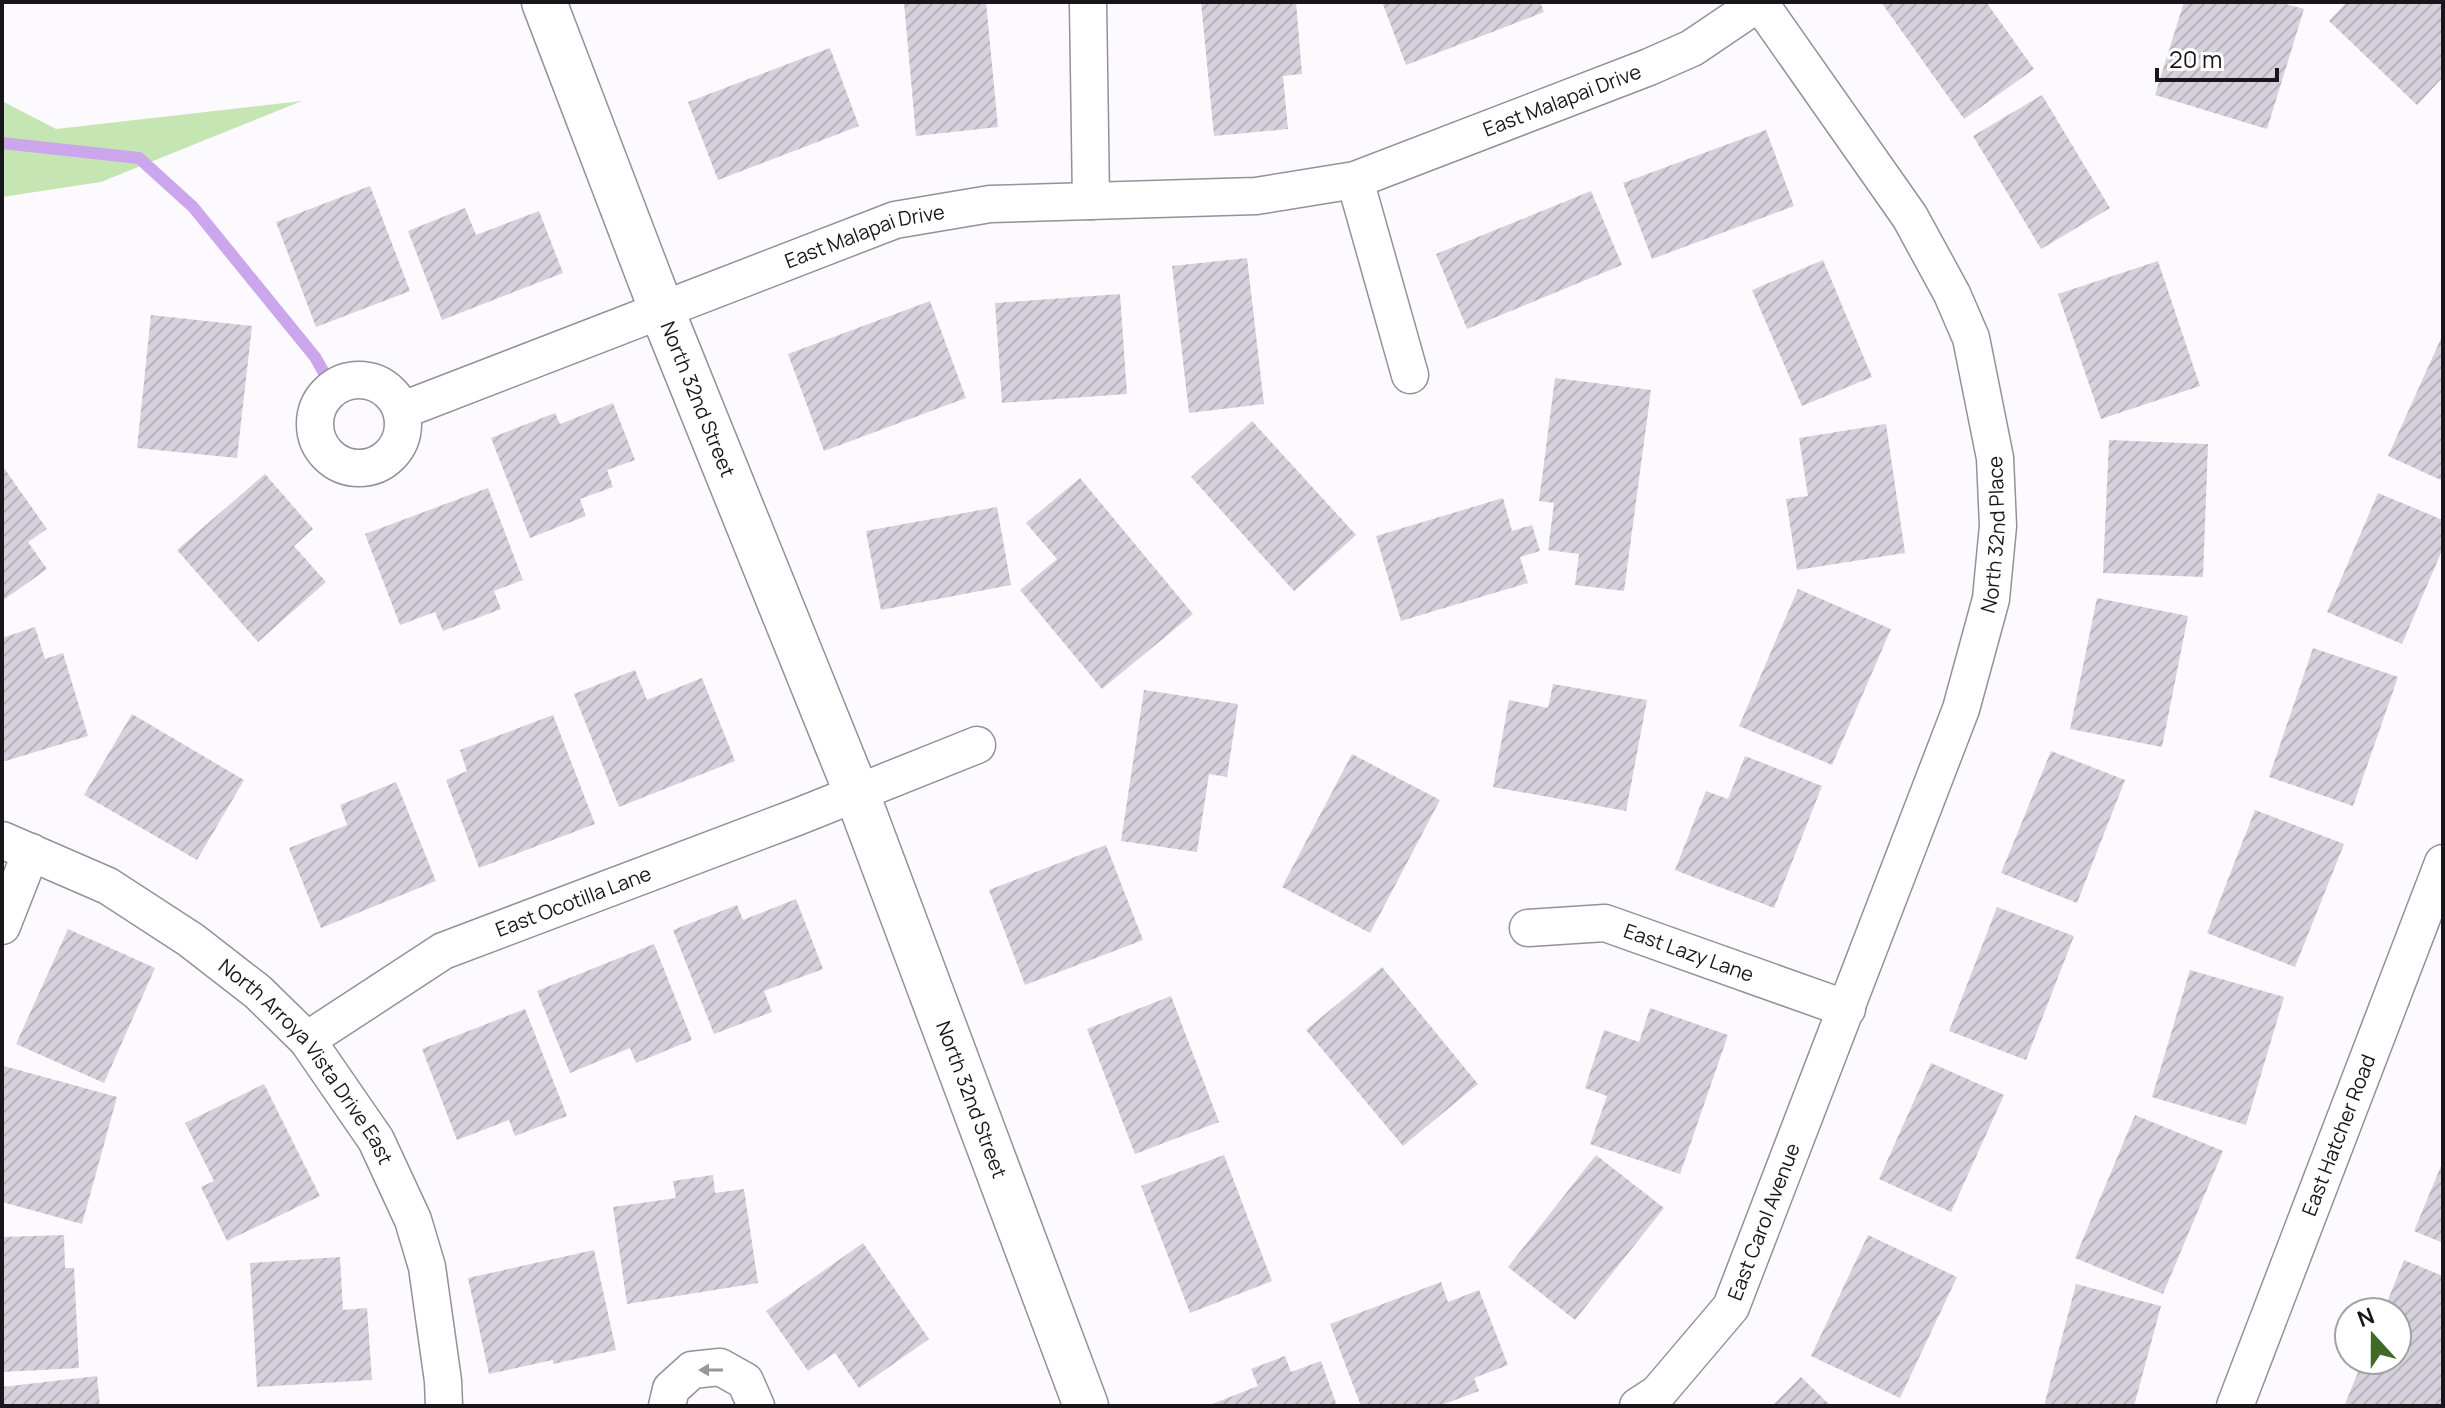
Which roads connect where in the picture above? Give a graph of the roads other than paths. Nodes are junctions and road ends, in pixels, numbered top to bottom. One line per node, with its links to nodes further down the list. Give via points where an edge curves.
1 (544, 2): 6 (street, North 32nd Street)
2 (1088, 2): 5 (street)
3 (1759, 2): 4 (street, East Malapai Drive, via 1692,48 1663,61); 15 (street, North 32nd Place, via 1910,217 1952,294 1971,338 1995,458 1998,526 1991,599 1961,709)
4 (1355, 180): 5 (street, East Malapai Drive, via 1256,196); 7 (street)
5 (1091, 201): 6 (street, East Malapai Drive, via 990,204 895,220)
6 (662, 311): 8 (street, East Malapai Drive); 10 (street, North 32nd Street)
7 (1410, 375)
8 (403, 410)
9 (977, 745): 10 (street)
10 (857, 794): 16 (street, East Ocotilla Lane, via 443,951); 20 (street, North 32nd Street)
11 (17, 846): 13 (street); 16 (street, North Arroya Vista Drive East, via 108,886 191,940 258,992)
12 (2443, 863): 22 (street, East Hatcher Road)
13 (2, 926)
14 (1528, 928): 15 (street, East Lazy Lane, via 1605,923)
15 (1847, 1009): 21 (street, East Carol Avenue, via 1731,1307 1658,1393)
16 (307, 1040): 17 (street, North Arroya Vista Drive East, via 376,1140 413,1220 427,1267)
17 (444, 1406)
18 (667, 1406): 19 (street, one-way to 18, via 745,1381 720,1367 692,1370 671,1389)
19 (756, 1406)
20 (1086, 1406)
21 (1638, 1406)
22 (2235, 1406)

